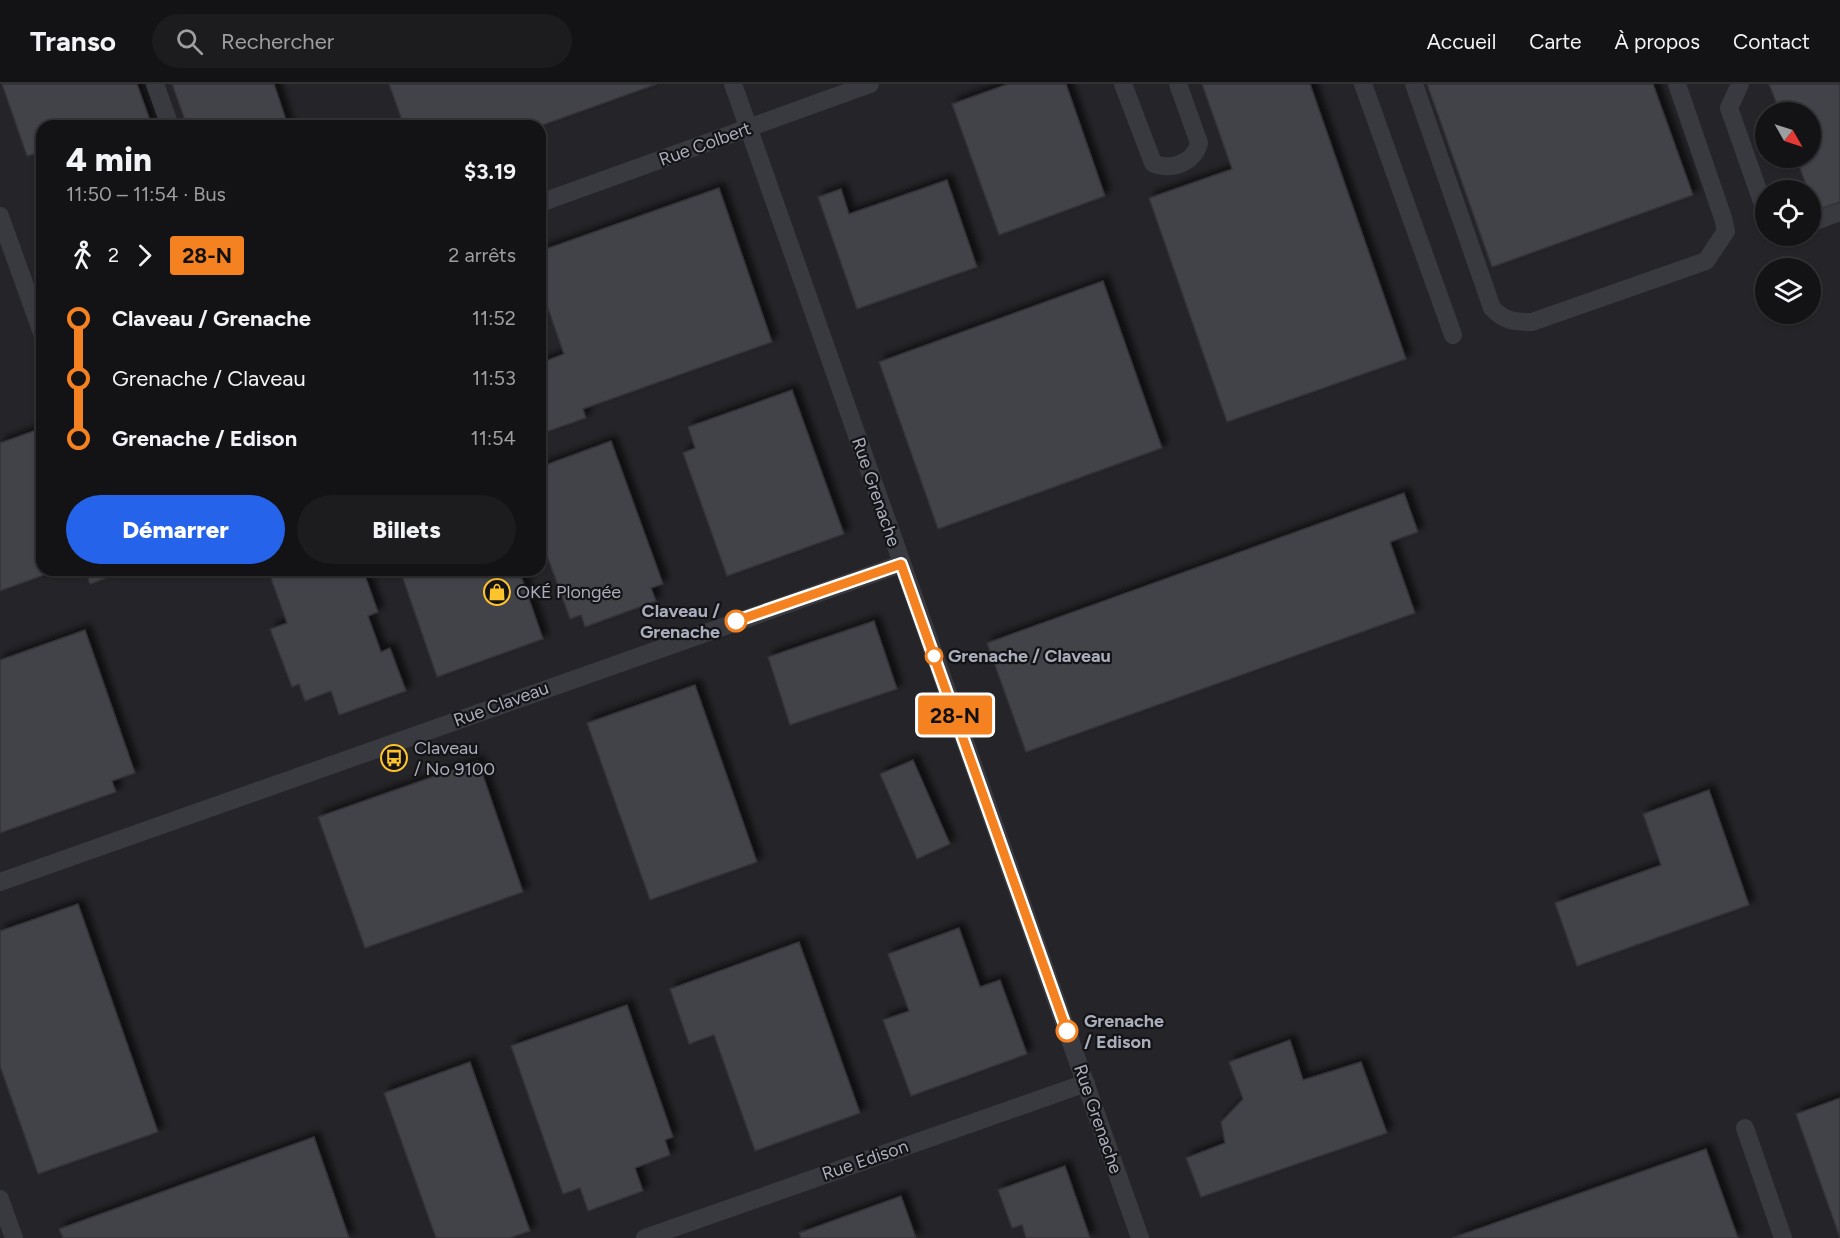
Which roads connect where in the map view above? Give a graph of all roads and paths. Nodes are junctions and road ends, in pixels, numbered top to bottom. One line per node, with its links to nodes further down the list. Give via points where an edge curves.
1 (155, 84): 10 (street)
2 (733, 84): 11 (street, Rue Grenache)
3 (870, 84): 11 (street, Rue Colbert)
4 (1123, 84): 5 (street, via 1153,163 1167,167 1191,159 1199,143)
5 (1178, 84)
6 (1363, 84): 18 (street)
7 (1414, 84): 8 (street, via 1492,308 1501,317 1522,322 1532,322 1706,261 1718,246 1726,231 1723,218)
8 (1677, 84)
9 (1740, 84): 12 (street, via 1729,108)
10 (168, 120)
11 (749, 128): 13 (street, Rue Colbert); 19 (street, Rue Grenache)
12 (1755, 182)
13 (546, 201)
14 (1840, 212): 16 (street)
15 (0, 216): 17 (street)
16 (1821, 219)
17 (36, 311)
18 (1453, 335)
19 (901, 564): 20 (street, Rue Claveau); 21 (street, Rue Grenache)
20 (0, 882)
21 (1086, 1083): 25 (street, Rue Edison); 26 (street, Rue Grenache)
22 (1744, 1128): 27 (street)
23 (0, 1198): 24 (street)
24 (14, 1238)
25 (645, 1238)
26 (1140, 1238)
27 (1783, 1238)

